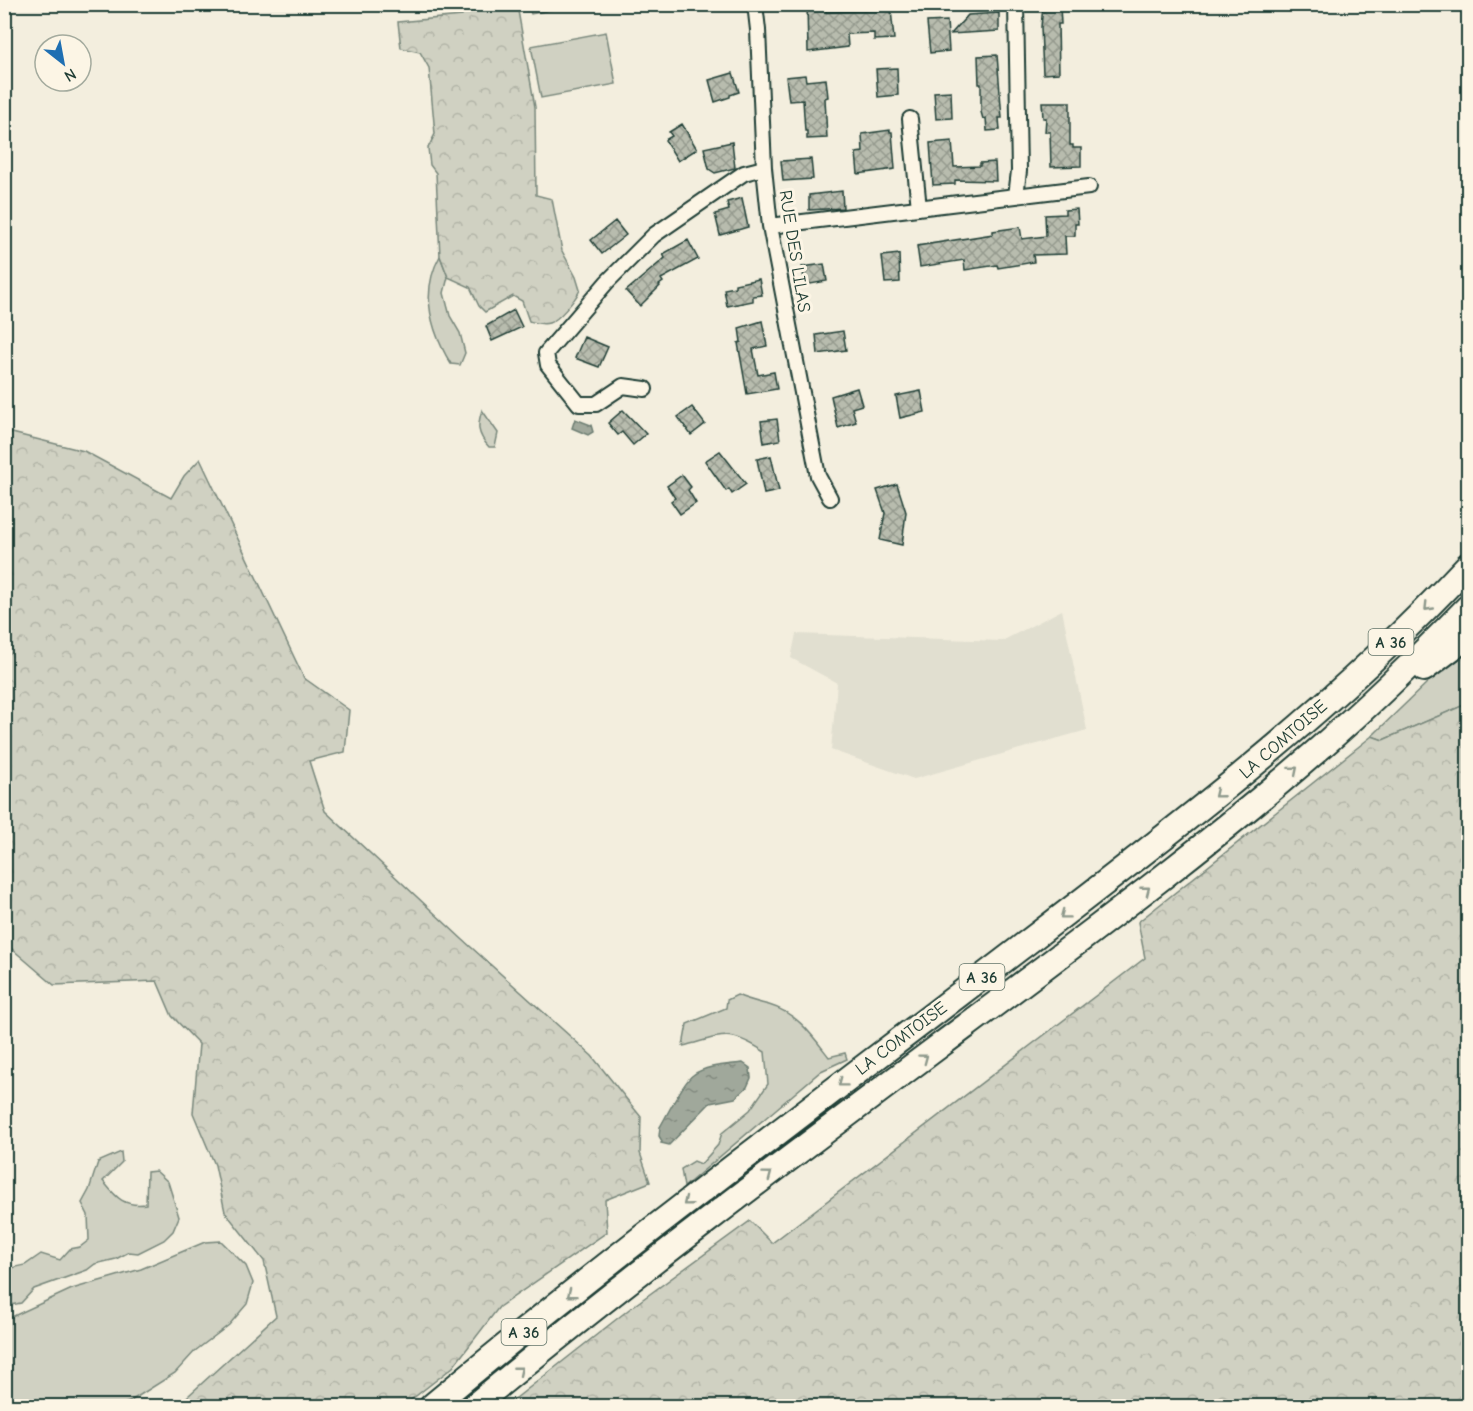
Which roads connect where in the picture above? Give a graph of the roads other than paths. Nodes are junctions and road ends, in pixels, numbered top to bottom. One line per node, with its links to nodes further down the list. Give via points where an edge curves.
1 (755, 4): 4 (street, RUE DES LILAS)
2 (1016, 4): 6 (street)
3 (910, 119): 7 (street)
4 (764, 168): 8 (street, RUE DES LILAS); 9 (street, via 744,173 654,235 546,353 548,366 579,404 596,404 623,386)
5 (1089, 187): 6 (street)
6 (1016, 196): 7 (street)
7 (919, 208): 8 (street)
8 (770, 226): 10 (street, RUE DES LILAS, via 818,476)
9 (645, 389)
10 (830, 498)
11 (1468, 565): 15 (highway, LA COMTOISE / A 36, one-way to 15, via 1363,669 1225,788 795,1118)
12 (1468, 607): 14 (highway, LA COMTOISE / A 36)
13 (1468, 636): 14 (highway)
14 (1322, 747): 16 (highway, LA COMTOISE / A 36, one-way to 14, via 655,1262 1119,911)
15 (432, 1407)
16 (474, 1407)

